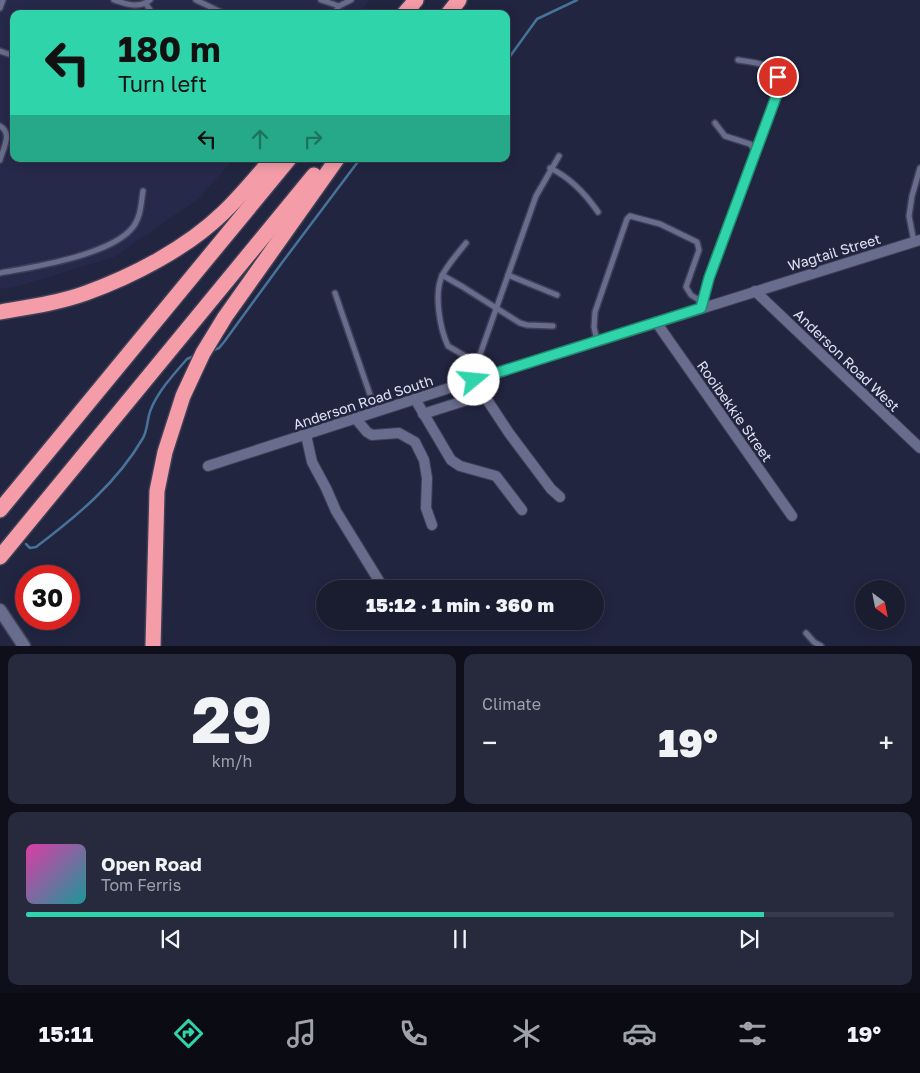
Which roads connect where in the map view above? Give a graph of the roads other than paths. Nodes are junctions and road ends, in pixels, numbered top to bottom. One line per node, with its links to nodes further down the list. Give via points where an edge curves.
1 (3, 0): 10 (lane)
2 (114, 0): 8 (lane, via 136,6)
3 (196, 0): 11 (lane)
4 (321, 0): 9 (lane)
5 (351, 0): 9 (lane)
6 (418, 0): 13 (highway)
7 (459, 0): 14 (highway)
8 (148, 2)
9 (339, 6): 12 (lane)
10 (0, 8)
11 (217, 10)
12 (336, 10)
13 (408, 10)
14 (451, 10)
15 (738, 60): 18 (lane, via 772,68 780,82)
16 (715, 123): 18 (lane, via 725,136 750,144)
17 (0, 126): 20 (lane, via 7,136)
18 (756, 151): 37 (lane)
19 (559, 156): 25 (lane)
20 (0, 160)
21 (269, 162): 39 (highway, via 223,213 148,266 85,293)
22 (287, 162): 54 (highway)
23 (326, 162): 58 (highway)
24 (335, 162): 63 (highway, via 225,317 203,353 183,396 165,452 157,491)
25 (550, 168): 28 (lane, via 582,190); 33 (lane, via 536,196)
26 (920, 168): 29 (lane, via 909,216)
27 (143, 191): 31 (lane, via 139,217 123,237 64,262)
28 (598, 212)
29 (917, 241): 34 (street, Wagtail Street)
30 (466, 243): 32 (lane)
31 (0, 273)
32 (442, 275): 38 (lane); 43 (lane, via 438,299 447,343)
33 (508, 275): 36 (lane); 38 (lane)
34 (755, 291): 37 (street, Anderson Road South); 51 (street, Anderson Road West)
35 (335, 293): 47 (lane)
36 (557, 295)
37 (702, 305): 40 (street, Anderson Road South); 42 (lane, via 686,287 699,250 697,242 660,224 630,216 595,312)
38 (496, 309): 41 (lane, via 520,323); 43 (lane)
39 (0, 312)
40 (656, 322): 42 (street, Anderson Road South); 56 (street, Rooibekkie Street)
41 (553, 326)
42 (597, 341): 44 (street, Anderson Road South)
43 (477, 363): 44 (lane)
44 (474, 380): 45 (street, Anderson Road South); 53 (street, via 509,433)
45 (415, 399): 47 (street, Anderson Road South); 48 (street)
46 (470, 399): 48 (street)
47 (376, 412): 49 (street, Anderson Road South)
48 (423, 414): 55 (street, via 451,460 460,466 496,476)
49 (356, 419): 50 (street, Anderson Road South); 57 (street, via 372,435 399,432 415,442 424,460 426,508)
50 (306, 435): 52 (street, Anderson Road South); 59 (street, via 314,467 336,511)
51 (920, 448)
52 (208, 466)
53 (560, 498)
54 (0, 510)
55 (522, 510)
56 (792, 516)
57 (432, 525)
58 (0, 557)
59 (378, 580)
60 (0, 610): 62 (street)
61 (806, 633): 64 (lane)
62 (24, 646)
63 (154, 646)
64 (821, 646)

